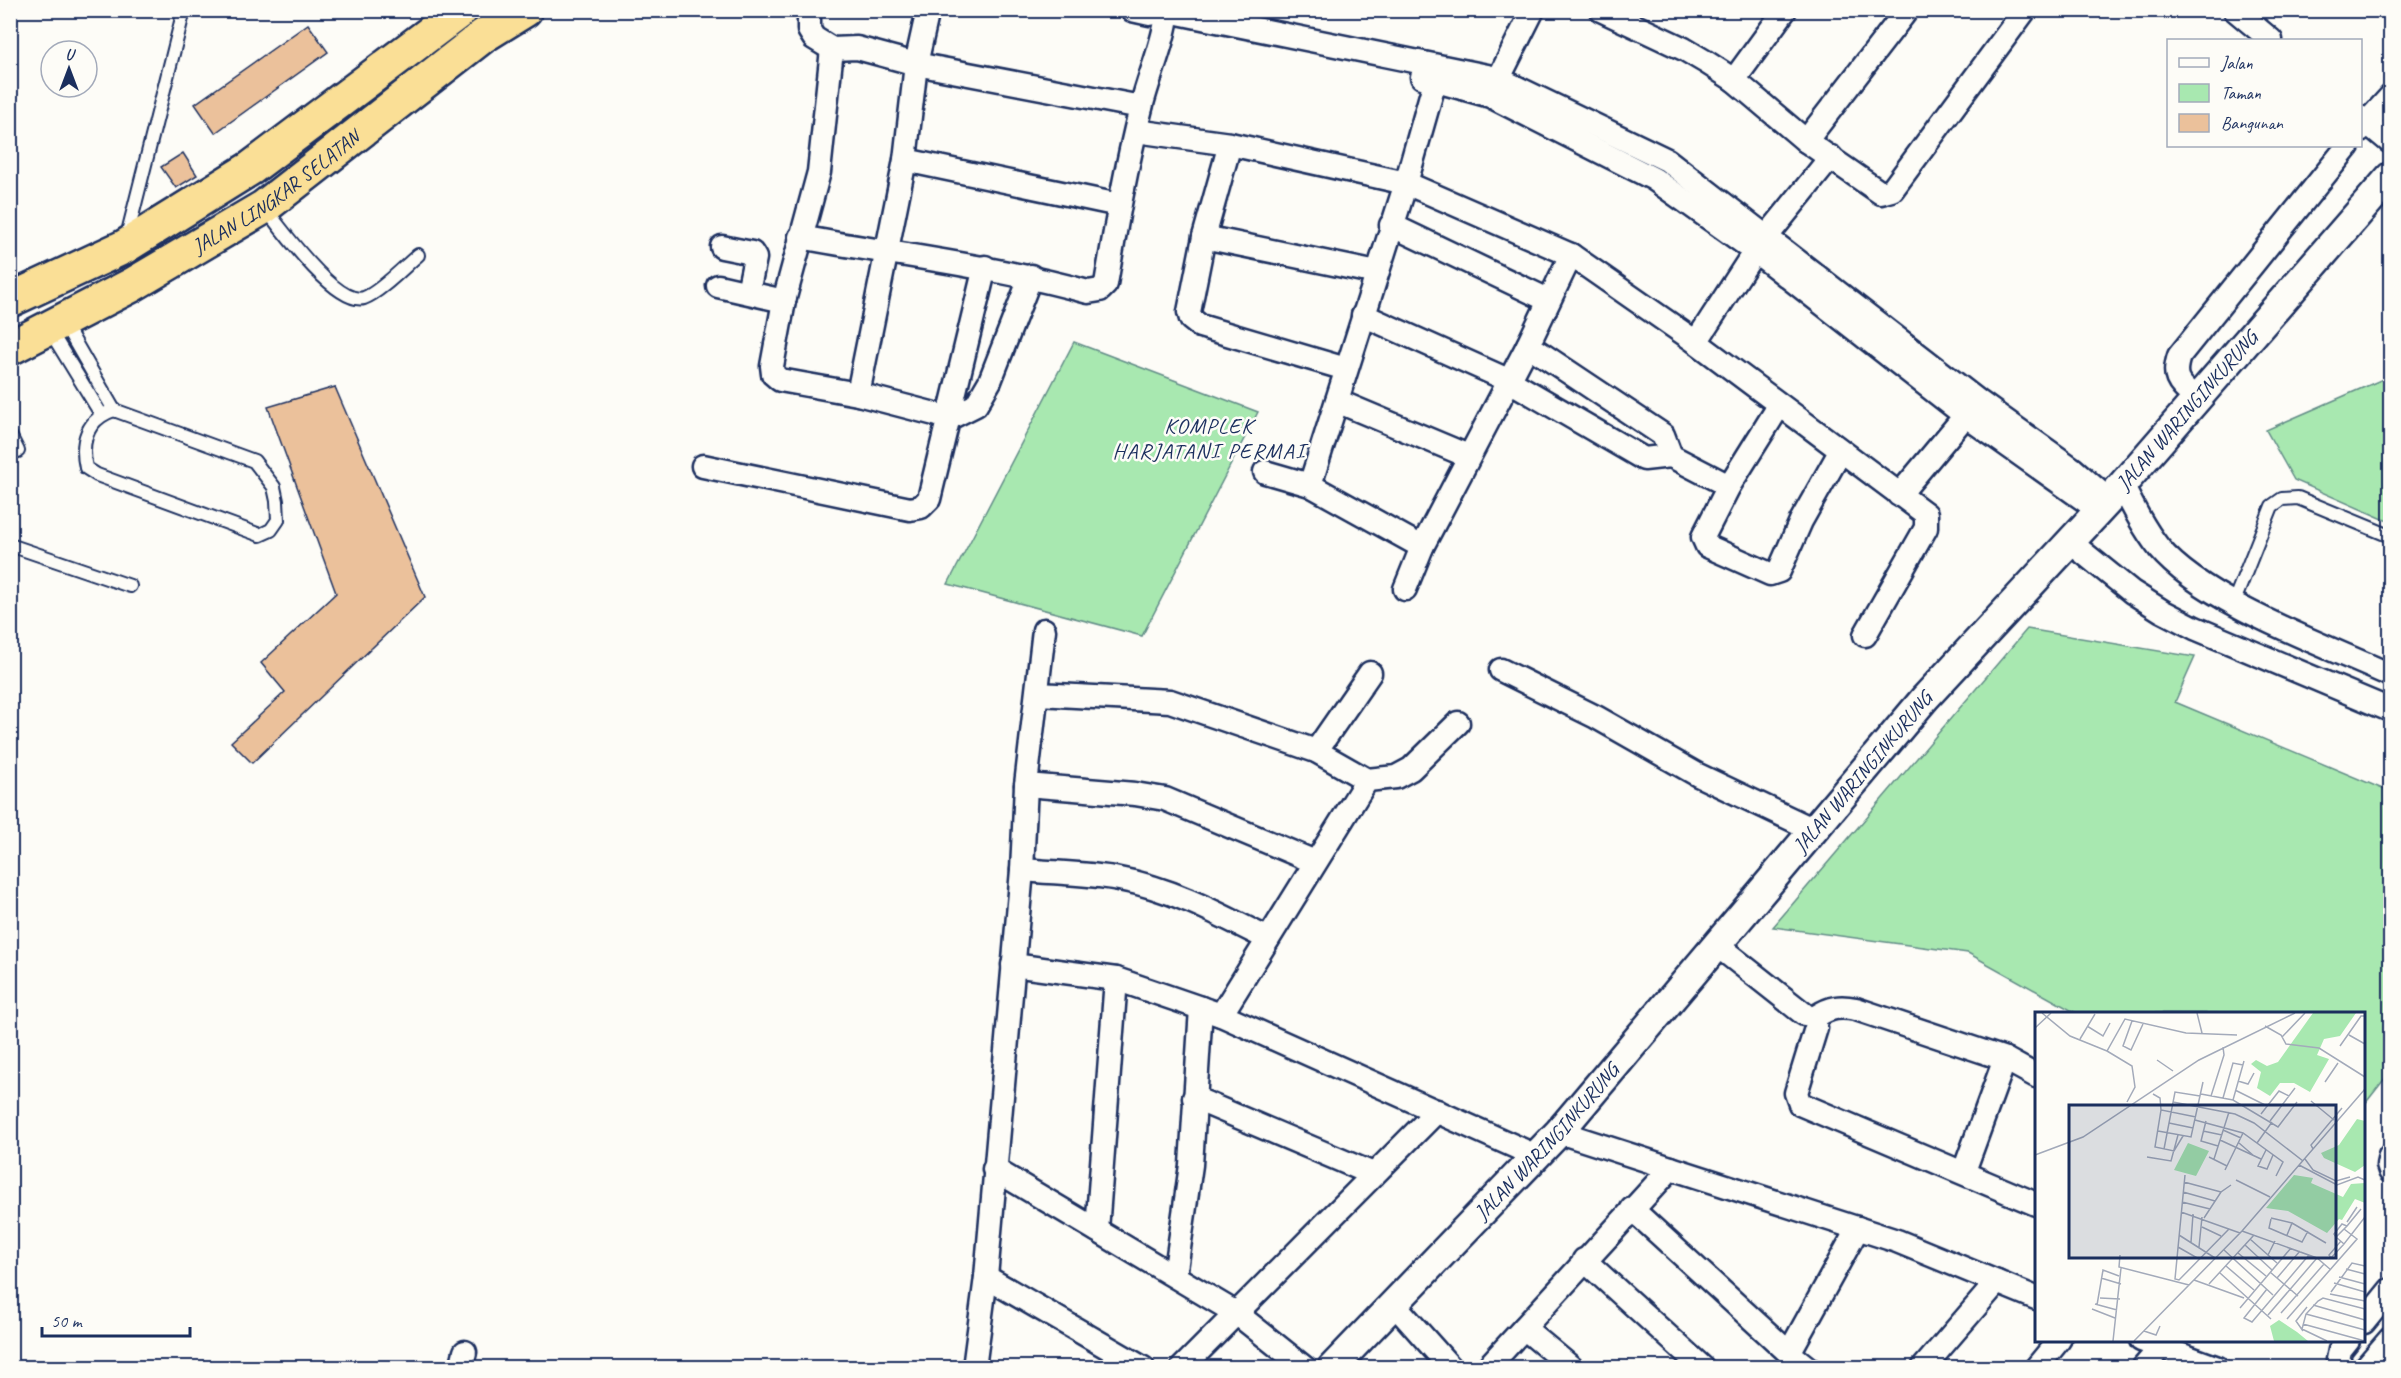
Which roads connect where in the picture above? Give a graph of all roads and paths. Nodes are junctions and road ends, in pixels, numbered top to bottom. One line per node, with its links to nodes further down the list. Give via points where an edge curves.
1 (184, 10): 37 (lane)
2 (461, 10): 37 (highway, JALAN LINGKAR SELATAN, via 251,168)
3 (525, 10): 32 (highway, JALAN LINGKAR SELATAN, via 483,36)
4 (809, 10): 14 (street, via 808,30)
5 (928, 10): 15 (street)
6 (1533, 10): 18 (street)
7 (1601, 10): 17 (street, via 1684,48)
8 (1907, 10): 23 (street)
9 (2025, 10): 27 (street, via 1887,193 1881,193)
10 (2235, 10): 13 (street)
11 (1785, 11): 17 (street)
12 (1157, 15): 16 (street); 20 (street)
13 (2270, 39)
14 (832, 48): 15 (street, via 857,48); 34 (street, via 819,172)
15 (916, 64): 20 (street); 28 (street)
16 (1438, 73): 18 (street); 30 (street)
17 (1734, 80): 23 (street)
18 (1494, 87): 36 (street, via 1667,160)
19 (2391, 97): 21 (street)
20 (1141, 107): 22 (street)
21 (2363, 123): 24 (street)
22 (1136, 131): 25 (street); 31 (street)
23 (1806, 141): 27 (street)
24 (2391, 142)
25 (1230, 144): 30 (street); 35 (street)
26 (2347, 147): 58 (street, via 2178,356 2174,370 2178,382)
27 (1831, 157): 36 (street)
28 (906, 159): 31 (street); 39 (street)
29 (2391, 177): 58 (street, JALAN WARINGINKURUNG)
30 (1406, 183): 33 (street); 41 (street)
31 (1119, 206): 44 (street, via 1106,284 1100,290 1088,292)
32 (264, 207): 40 (lane, via 294,246 341,293 355,299 366,297); 51 (highway, JALAN LINGKAR SELATAN)
33 (1391, 225): 43 (street); 48 (street)
34 (800, 237): 39 (street); 49 (street)
35 (1204, 237): 43 (street); 55 (street, via 1189,312 1191,319 1200,326)
36 (1760, 245): 52 (street); 61 (street)
37 (124, 247): 47 (highway, JALAN LINGKAR SELATAN)
38 (722, 247): 46 (street, via 755,258)
39 (887, 254): 42 (street); 57 (street)
40 (418, 255)
41 (1571, 255): 48 (street); 52 (street)
42 (985, 267): 44 (street); 64 (street)
43 (1377, 273): 50 (street)
44 (1031, 276): 64 (street, via 990,381 976,405)
45 (718, 286): 46 (street)
46 (748, 292): 49 (street)
47 (10, 300)
48 (1548, 300): 53 (street)
49 (784, 301): 57 (street, via 773,374 780,380)
50 (1364, 315): 55 (street); 56 (street)
51 (56, 326): 54 (highway, JALAN LINGKAR SELATAN); 62 (lane); 63 (lane)
52 (1696, 342): 60 (street)
53 (1528, 345): 56 (street); 69 (street, via 1663,435)
54 (10, 348)
55 (1346, 369): 59 (street)
56 (1508, 380): 68 (street); 69 (street, via 1644,459)
57 (858, 394): 64 (street)
58 (2197, 400): 75 (street, JALAN WARINGINKURUNG)
59 (1336, 401): 68 (street); 72 (street)
60 (1779, 406): 67 (street); 73 (street)
61 (1972, 409): 74 (street); 75 (street, via 2073,469)
62 (114, 410): 63 (lane); 63 (lane, via 254,461 274,487 278,520 271,530 260,535 97,476 86,468 85,441 89,426)
63 (101, 414)
64 (950, 418): 70 (street, via 929,500 921,507 910,509)
65 (10, 435): 66 (lane)
66 (18, 451)
67 (1840, 452): 73 (street, via 1775,574 1703,541); 74 (street)
68 (1468, 456): 79 (street)
69 (1671, 456): 73 (street)
70 (703, 466)
71 (1264, 471): 72 (street)
72 (1310, 485): 79 (street)
73 (1729, 486)
74 (1899, 495): 84 (street, via 1926,514 1928,520)
75 (2110, 499): 77 (street, JALAN WARINGINKURUNG); 82 (street, via 2142,523 2160,550)
76 (2391, 536): 82 (lane, via 2298,498 2282,499 2272,506)
77 (2070, 542): 89 (street, via 2162,611); 94 (street, JALAN WARINGINKURUNG, via 1925,698)
78 (10, 545): 80 (lane)
79 (1422, 547): 81 (street)
80 (130, 586)
81 (1405, 589)
82 (2233, 604): 87 (street)
83 (1044, 630): 88 (street)
84 (1865, 635)
85 (1501, 670): 94 (street, via 1596,717 1698,775)
86 (1370, 672): 91 (street)
87 (2391, 675)
88 (1038, 694): 91 (street, via 1170,701); 93 (street)
89 (2391, 710)
90 (1458, 723): 92 (street, via 1411,769 1396,777)
91 (1316, 751): 92 (street)
92 (1367, 780): 95 (street)
93 (1026, 784): 95 (street, via 1165,799); 96 (street)
94 (1814, 831): 98 (street, JALAN WARINGINKURUNG)
95 (1316, 862): 97 (street)
96 (1022, 870): 97 (street, via 1119,879 1154,888); 99 (street)
97 (1268, 939): 101 (street)
98 (1718, 946): 102 (street); 107 (street, JALAN WARINGINKURUNG)
99 (1013, 965): 100 (street); 111 (street)
100 (1116, 979): 101 (street); 118 (street)
101 (1211, 1012): 105 (street); 106 (street)
102 (1812, 1019): 103 (street, via 1840,1006 1856,1009); 112 (street, via 1796,1093 1800,1104)
103 (2005, 1059): 104 (street); 112 (street)
104 (2035, 1075)
105 (1194, 1098): 114 (street); 120 (street, via 1191,1165)
106 (1437, 1111): 108 (street); 114 (street)
107 (1559, 1132): 108 (street, JALAN WARINGINKURUNG); 110 (street)
108 (1536, 1156): 125 (street, JALAN WARINGINKURUNG)
109 (2391, 1156): 113 (street)
110 (1671, 1168): 116 (street); 117 (street)
111 (994, 1169): 118 (street); 121 (street)
112 (1965, 1171): 115 (street)
113 (2391, 1171)
114 (1373, 1174): 126 (street)
115 (2035, 1203)
116 (1632, 1209): 119 (street); 133 (street)
117 (1858, 1228): 122 (street); 133 (street)
118 (1097, 1230): 120 (street)
119 (1584, 1260): 128 (street); 142 (street)
120 (1175, 1276): 126 (street)
121 (986, 1278): 134 (street); 135 (street)
122 (1997, 1282): 124 (street); 144 (street)
123 (2391, 1290): 127 (street)
124 (2035, 1297)
125 (1394, 1304): 138 (street, JALAN WARINGINKURUNG); 139 (street)
126 (1236, 1313): 136 (street); 137 (street)
127 (2365, 1321)
128 (1524, 1328): 140 (street); 141 (street)
129 (2391, 1339): 149 (street)
130 (2058, 1342): 145 (street)
131 (2347, 1342): 148 (street, via 2338,1360)
132 (2150, 1344): 146 (street); 147 (street)
133 (1789, 1353): 143 (street)
134 (974, 1368)
135 (1143, 1368)
136 (1182, 1368)
137 (1305, 1368)
138 (1332, 1368)
139 (1451, 1368)
140 (1486, 1368)
141 (1572, 1368)
142 (1703, 1368)
143 (1808, 1368)
144 (1923, 1368)
145 (2036, 1368)
146 (2143, 1368)
147 (2218, 1368)
148 (2343, 1368)
149 (2365, 1368)

